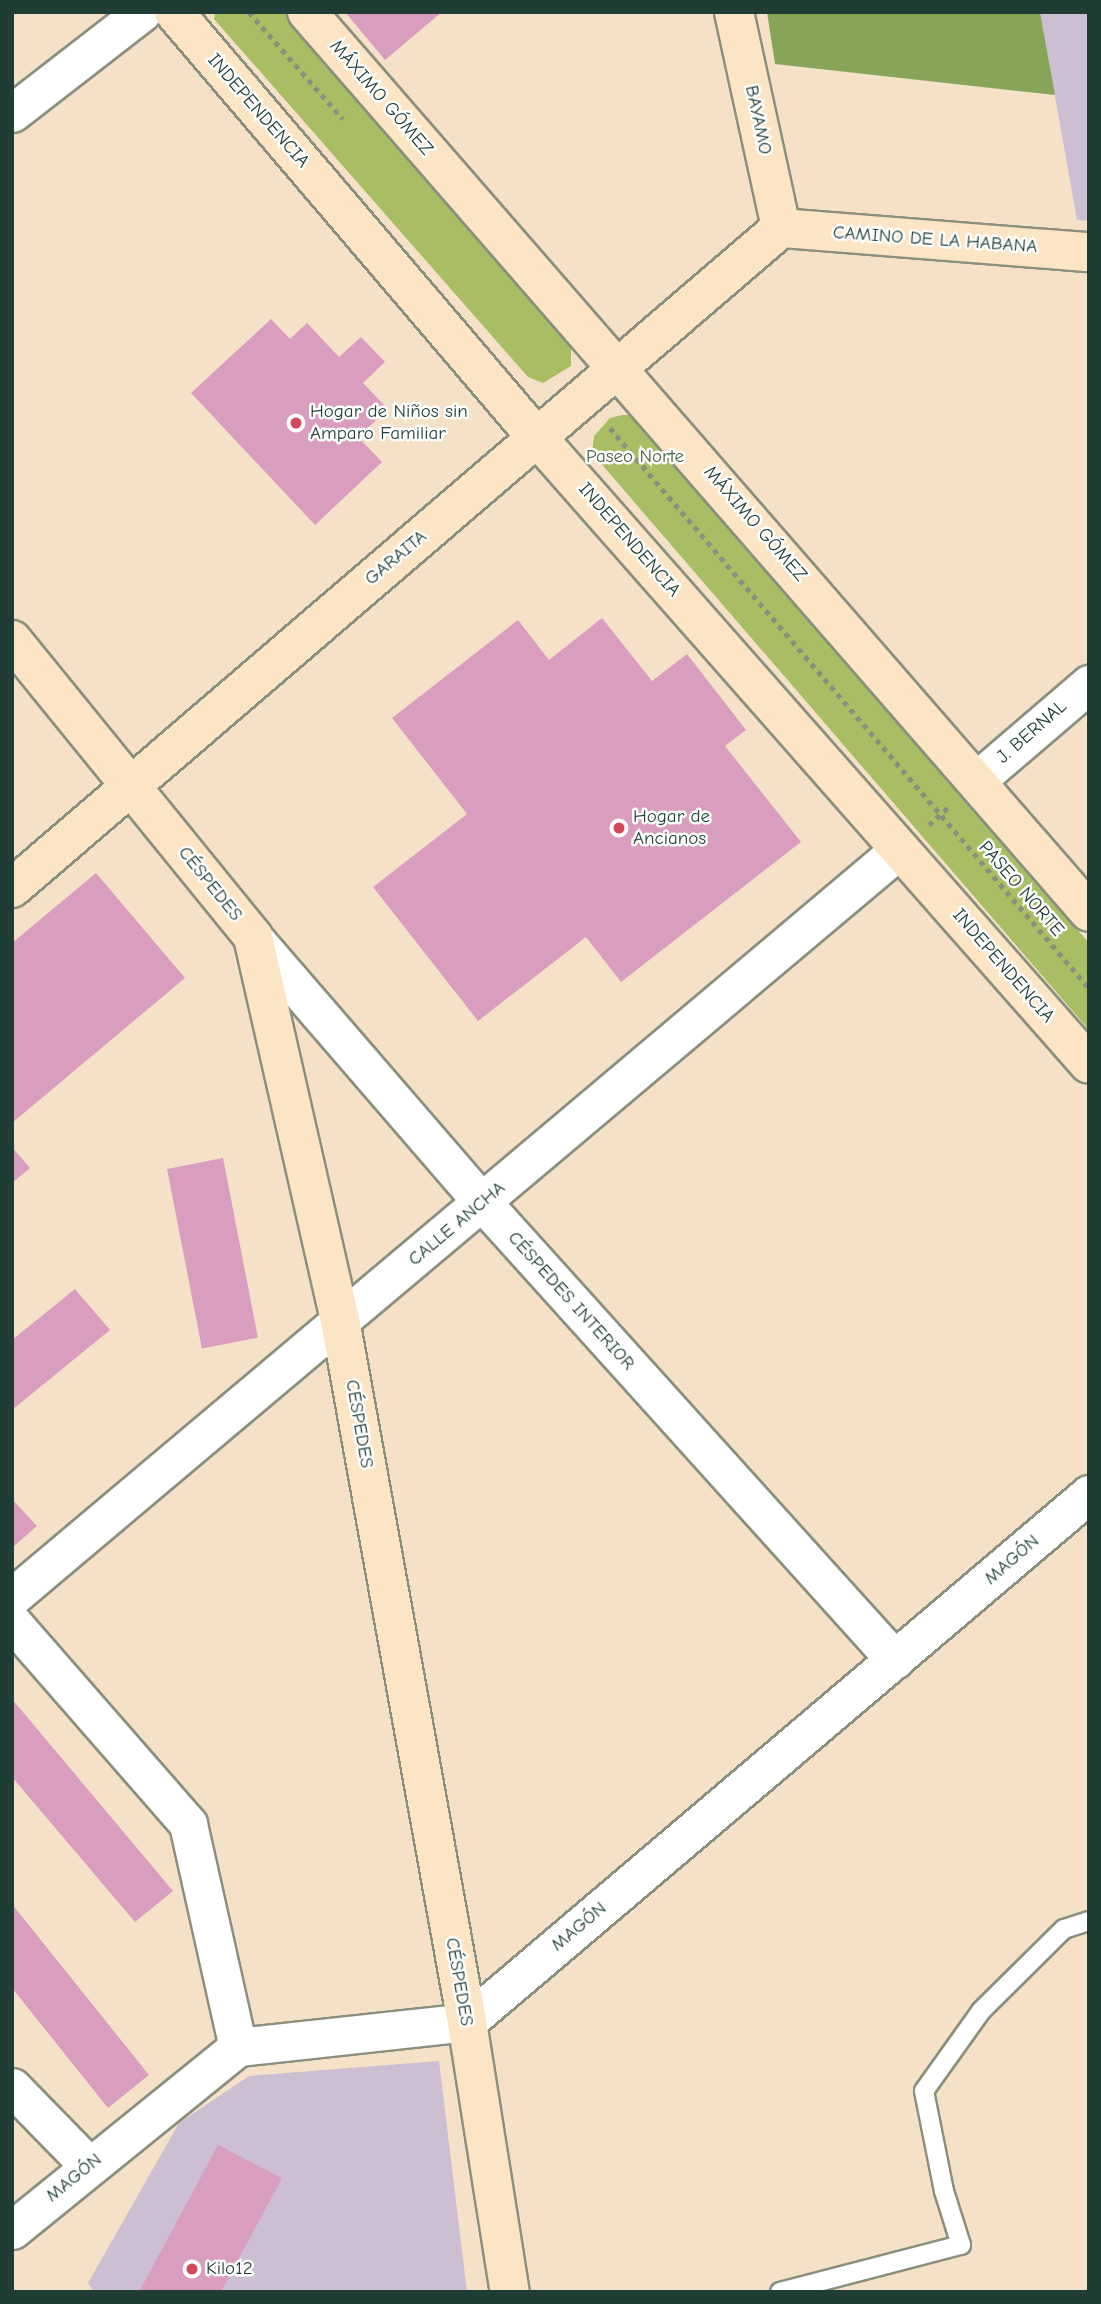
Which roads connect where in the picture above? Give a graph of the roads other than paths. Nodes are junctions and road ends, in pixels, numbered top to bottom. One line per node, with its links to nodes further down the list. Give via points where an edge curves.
1 (142, 12): 5 (street)
2 (174, 12): 9 (street, INDEPENDENCIA)
3 (307, 12): 8 (street, MÁXIMO GÓMEZ)
4 (734, 12): 6 (street, BAYAMO)
5 (12, 113)
6 (781, 228): 7 (street, CAMINO DE LA HABANA); 8 (street, GARAITA)
7 (1089, 252)
8 (616, 369): 9 (street, GARAITA); 12 (street, MÁXIMO GÓMEZ)
9 (539, 437): 13 (street, GARAITA); 14 (street, INDEPENDENCIA)
10 (12, 640): 13 (street, CÉSPEDES)
11 (1089, 684): 12 (street, J. BERNAL)
12 (976, 780): 16 (street, MÁXIMO GÓMEZ)
13 (129, 783): 15 (street, GARAITA); 17 (street, CÉSPEDES)
14 (900, 849): 18 (street, INDEPENDENCIA); 19 (street, CALLE ANCHA)
15 (12, 888)
16 (1089, 912)
17 (253, 937): 19 (street, CÉSPEDES INTERIOR); 20 (street, CÉSPEDES)
18 (1089, 1064)
19 (483, 1203): 20 (street, CALLE ANCHA); 24 (street, CÉSPEDES INTERIOR)
20 (340, 1320): 22 (street, CALLE ANCHA); 26 (street, CÉSPEDES)
21 (1089, 1494): 24 (street, MAGÓN)
22 (12, 1597)
23 (12, 1622): 27 (street, via 188,1824)
24 (895, 1660): 26 (street, MAGÓN)
25 (1089, 1921): 32 (lane, via 1064,1929 981,2011 924,2091 944,2191 961,2245)
26 (467, 2022): 27 (street); 31 (street, CÉSPEDES)
27 (238, 2047): 29 (street, MAGÓN)
28 (12, 2087): 29 (street)
29 (89, 2166): 30 (street, MAGÓN)
30 (12, 2230)
31 (510, 2292)
32 (780, 2292)

